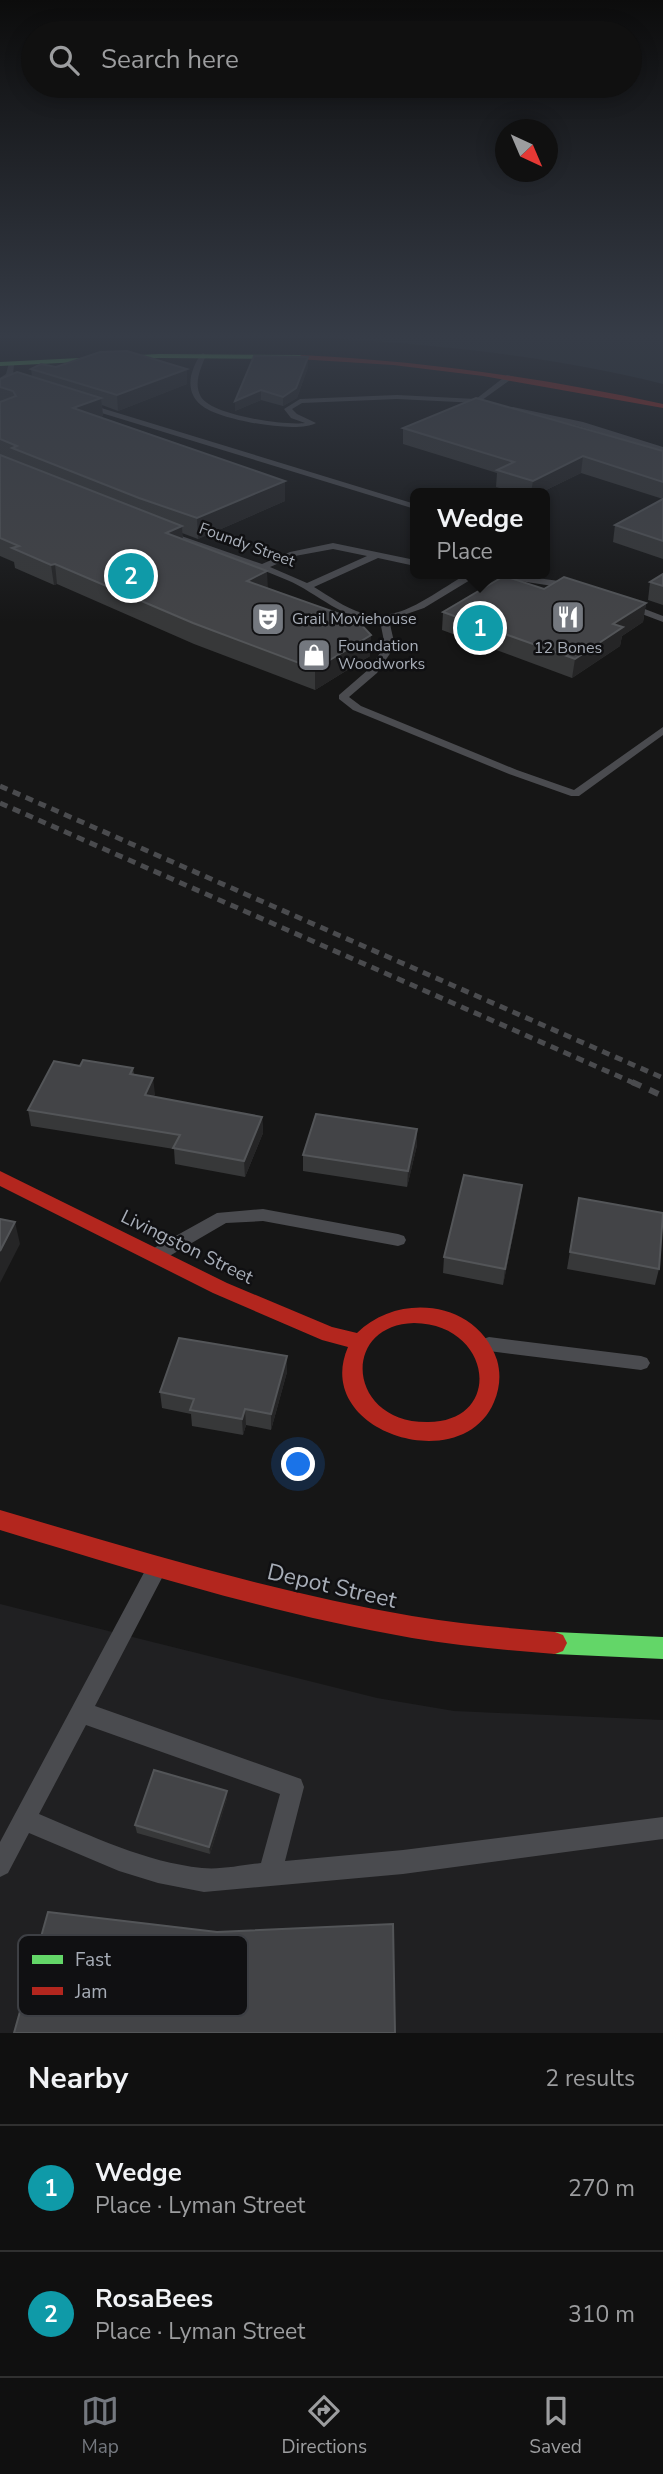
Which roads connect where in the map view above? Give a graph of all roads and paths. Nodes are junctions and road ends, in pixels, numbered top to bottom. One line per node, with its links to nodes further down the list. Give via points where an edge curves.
1 (171, 432): 4 (lane)
2 (605, 432): 3 (lane)
3 (663, 450)
4 (410, 506)
5 (163, 532): 8 (lane, Foundy Street)
6 (379, 554): 7 (lane); 8 (lane, via 333,546 293,554); 11 (lane)
7 (410, 563)
8 (262, 567): 11 (lane, Foundy Street)
9 (466, 579): 14 (lane, via 403,613)
10 (533, 579): 12 (lane)
11 (308, 586): 14 (lane, Foundy Street, via 346,611)
12 (580, 588)
13 (616, 601): 15 (lane)
14 (384, 618): 16 (lane, via 390,646 373,671 343,697 357,708 513,772 575,794)
15 (663, 619)
16 (663, 730)
17 (0, 1178): 19 (main road, Livingston Street)
18 (398, 1240): 19 (lane, via 263,1215 223,1217)
19 (156, 1255): 20 (main road, Livingston Street, via 220,1288 317,1329)
20 (361, 1342): 21 (main road, via 371,1329 398,1316 428,1315 458,1324); 21 (main road, via 354,1350 349,1376 359,1402 382,1423 412,1434 445,1431 473,1417 489,1394 492,1368)
21 (480, 1343): 22 (lane)
22 (641, 1363)
23 (0, 1520): 24 (main road, Depot Street)
24 (158, 1567): 25 (main road, Depot Street, via 377,1622 520,1641); 26 (lane)
25 (663, 1648)
26 (81, 1712): 27 (lane); 30 (lane, via 293,1787)
27 (24, 1819): 29 (lane); 30 (lane, via 158,1871 204,1880)
28 (663, 1828): 30 (lane, via 403,1862)
29 (0, 1865)
30 (270, 1874)

